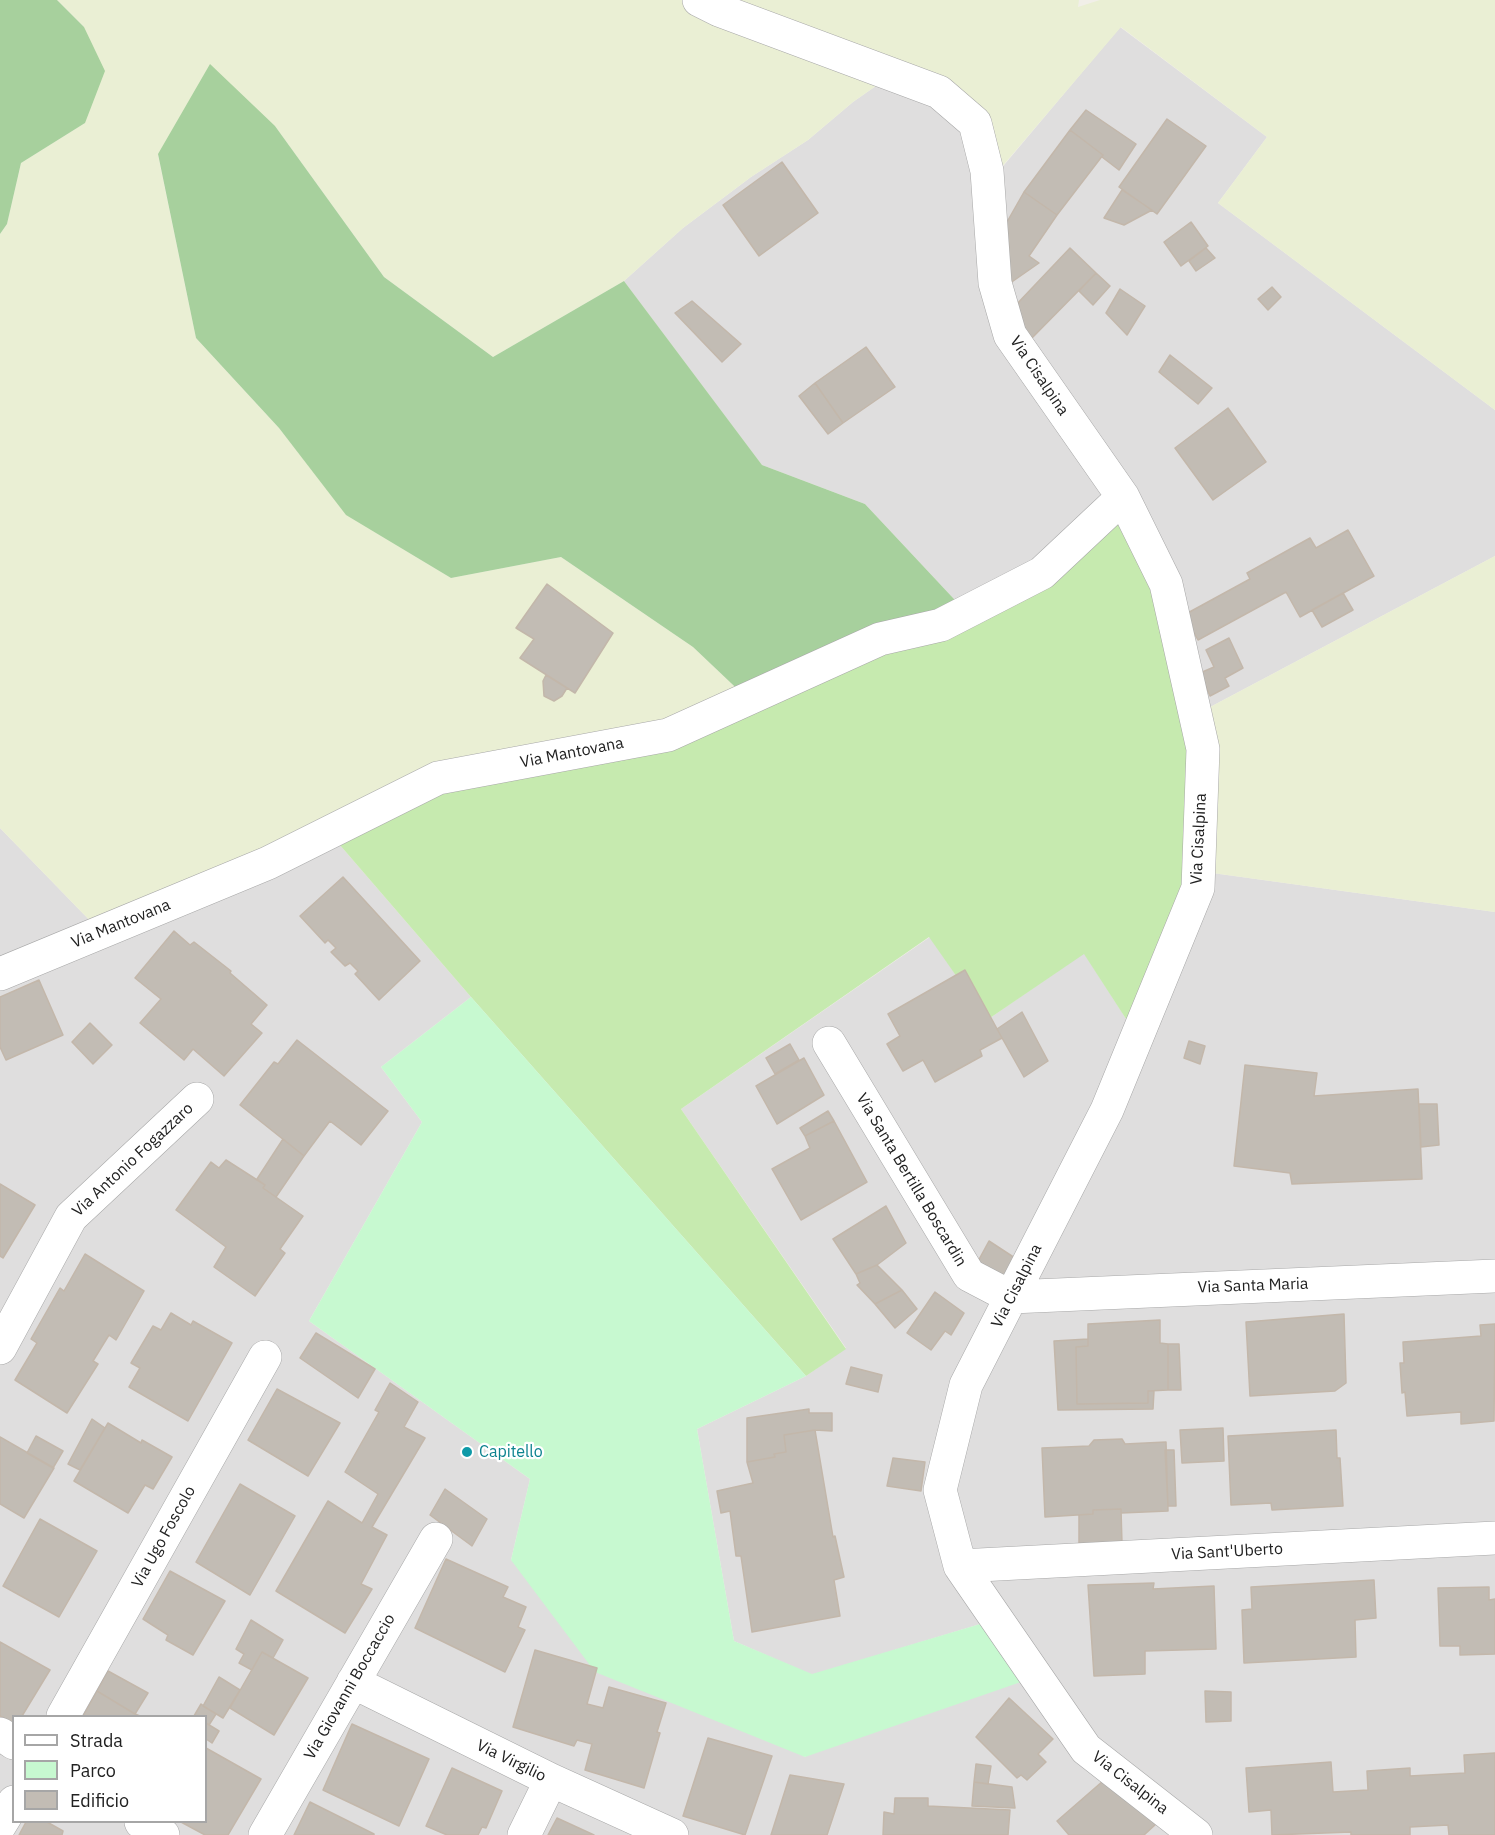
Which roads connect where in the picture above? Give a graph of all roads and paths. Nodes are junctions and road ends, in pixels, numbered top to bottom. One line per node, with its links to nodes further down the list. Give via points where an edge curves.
1 (699, 0): 2 (street, Via Cisalpina, via 939,92 975,123 987,171 995,283 1010,335)
2 (1123, 497): 3 (street, Via Mantovana, via 1042,573 941,625 880,639 669,735 438,778 268,863); 7 (street, Via Cisalpina, via 1166,584 1203,749 1198,888 1107,1110)
3 (0, 974)
4 (829, 1043): 7 (street, Via Santa Bertilla Boscardin, via 969,1275)
5 (197, 1099): 8 (street, Via Antonio Fogazzaro, via 71,1217)
6 (1495, 1276): 7 (street, Via Santa Maria)
7 (1011, 1297): 12 (street, Via Cisalpina, via 966,1385 940,1490)
8 (0, 1348)
9 (265, 1357): 14 (street, Via Ugo Foscolo)
10 (1495, 1538): 12 (street, Via Sant'Uberto)
11 (436, 1539): 13 (street, Via Giovanni Boccaccio)
12 (960, 1566): 23 (street, Via Cisalpina, via 1086,1749)
13 (353, 1682): 15 (street, Via Virgilio); 20 (street, Via Giovanni Boccaccio)
14 (64, 1715)
15 (551, 1780): 21 (street); 22 (street, Via Virgilio)
16 (12, 1805): 18 (street)
17 (144, 1823): 19 (street)
18 (0, 1825)
19 (163, 1835)
20 (265, 1835)
21 (525, 1835)
22 (672, 1835)
23 (1196, 1835)

